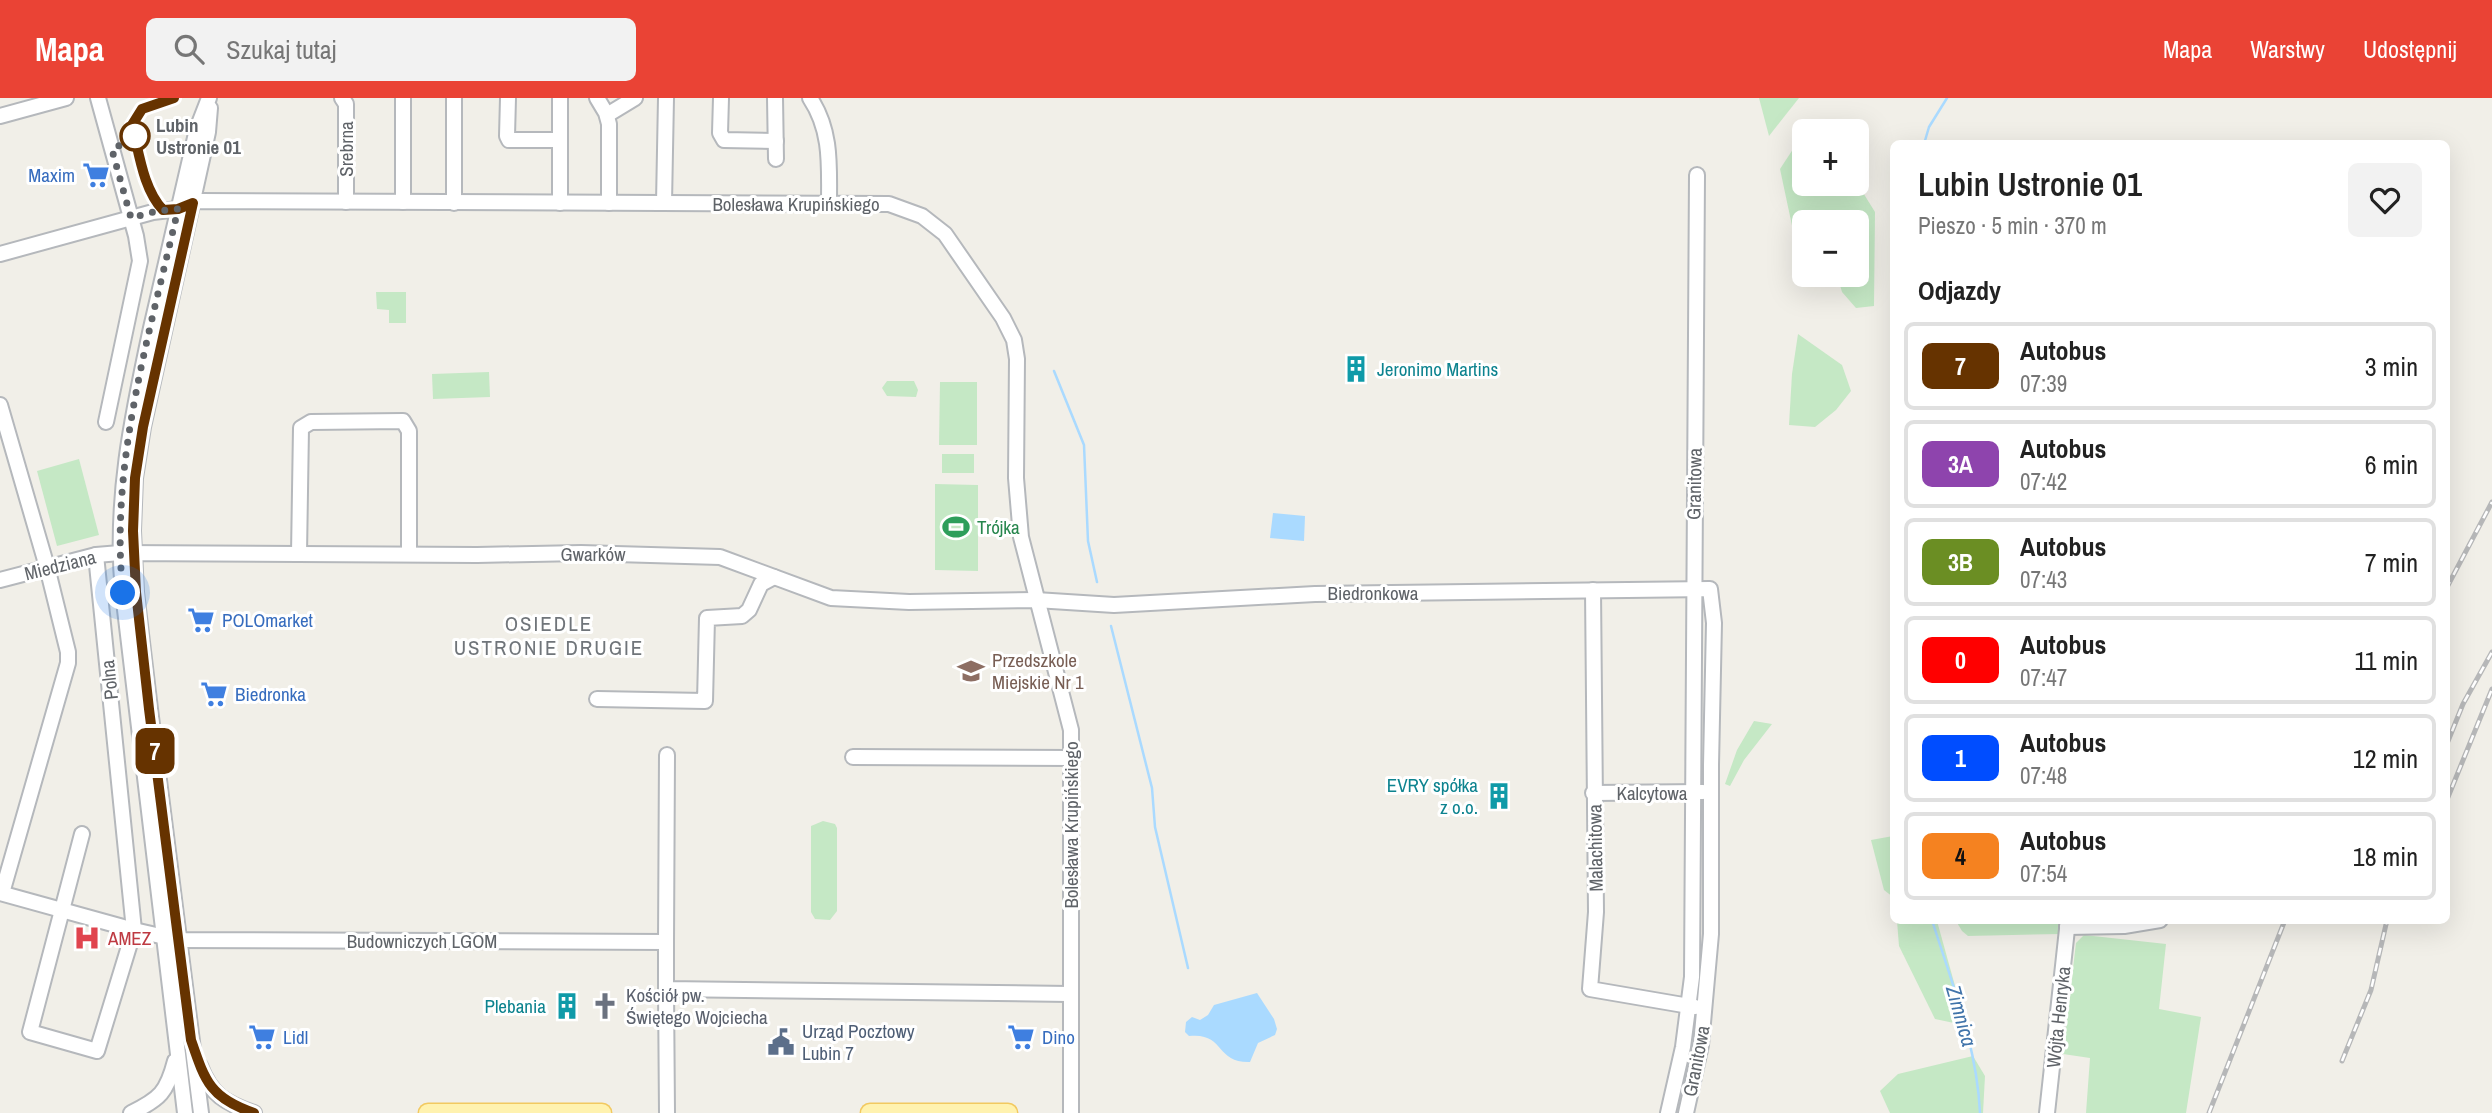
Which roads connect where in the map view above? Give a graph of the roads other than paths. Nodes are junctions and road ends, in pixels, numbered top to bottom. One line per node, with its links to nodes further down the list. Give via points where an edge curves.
1 (66, 98): 16 (street)
2 (98, 98): 30 (street)
3 (210, 98): 24 (street); 29 (street, via 197,129)
4 (403, 98): 22 (street)
5 (454, 98): 23 (street)
6 (508, 98): 17 (street, via 509,140)
7 (561, 98): 17 (street)
8 (597, 98): 15 (street)
9 (635, 98): 15 (street)
10 (666, 98): 27 (street)
11 (721, 98): 18 (street, via 724,140)
12 (775, 98): 18 (street)
13 (810, 98): 28 (street, via 827,135)
14 (348, 100): 21 (street, Srebrna)
15 (607, 115): 26 (street)
16 (0, 116)
17 (560, 140): 25 (street)
18 (775, 141): 19 (street)
19 (776, 159)
20 (1698, 175): 41 (street, Granitowa)
21 (346, 202): 22 (street, Bolesława Krupińskiego); 24 (street, Bolesława Krupińskiego)
22 (403, 202): 23 (street, Bolesława Krupińskiego)
23 (454, 202): 25 (street, Bolesława Krupińskiego)
24 (193, 203): 29 (street); 34 (street, via 138,454)
25 (560, 203): 26 (street, Bolesława Krupińskiego)
26 (609, 203): 27 (street, Bolesława Krupińskiego)
27 (664, 203): 28 (street, Bolesława Krupińskiego)
28 (829, 204): 44 (street, Bolesława Krupińskiego, via 890,204 930,220 945,234 1010,331 1017,359 1016,478 1021,537)
29 (178, 209): 30 (street); 34 (street, via 130,424 122,490)
30 (131, 218): 31 (street); 33 (street, via 140,261)
31 (0, 254)
32 (1, 412): 38 (street, Polna)
33 (106, 422)
34 (127, 553): 35 (street, Gwarków); 37 (street, Miedziana); 58 (street, via 123,593)
35 (299, 554): 36 (street, Gwarków); 36 (street, via 301,428 312,422 403,421 409,431)
36 (409, 554): 39 (street, Gwarków, via 720,557)
37 (96, 555): 38 (street, Miedziana); 57 (street, Polna)
38 (47, 567): 40 (street, Miedziana); 53 (street, Polna, via 68,663)
39 (774, 577): 44 (street, Gwarków, via 831,598 909,603); 45 (street, via 761,584 742,616 707,618 705,701)
40 (0, 579)
41 (1693, 589): 42 (street, Biedronkowa); 43 (street, Biedronkowa); 51 (street, Granitowa)
42 (1710, 589): 49 (street, Granitowa, via 1714,623)
43 (1593, 590): 44 (street, Biedronkowa, via 1315,594 1114,605); 50 (street, Malachitowa)
44 (1036, 600): 48 (street, Bolesława Krupińskiego, via 1067,710)
45 (597, 699)
46 (667, 755): 59 (street)
47 (853, 758): 48 (street)
48 (1073, 758): 61 (street, Bolesława Krupińskiego)
49 (1711, 792): 51 (street, Kalcytowa); 63 (street, Granitowa)
50 (1593, 793): 51 (street, Kalcytowa); 62 (street, Malachitowa, via 1596,912 1590,989)
51 (1693, 793): 62 (street, Granitowa)
52 (82, 834): 54 (street)
53 (1, 893): 54 (street, Budowniczych LGOM)
54 (61, 910): 57 (street, Budowniczych LGOM); 57 (street, via 30,1032 97,1051)
55 (2068, 924): 56 (street); 78 (street, Wójta Henryka)
56 (2136, 924)
57 (134, 930): 58 (street, Budowniczych LGOM)
58 (171, 939): 59 (street, Budowniczych LGOM); 64 (street); 65 (street)
59 (666, 942): 60 (street)
60 (666, 989): 61 (street); 72 (street)
61 (1069, 994): 75 (street, Bolesława Krupińskiego)
62 (1688, 1006): 63 (street, Malachitowa); 76 (street, Granitowa)
63 (1706, 1009): 77 (street, Granitowa)
64 (191, 1040): 68 (street); 69 (street, via 210,1087 223,1100)
65 (177, 1053): 66 (street, via 159,1097); 67 (street)
66 (131, 1113)
67 (185, 1113)
68 (201, 1113)
69 (254, 1113)
70 (428, 1113): 71 (main road)
71 (602, 1113)
72 (667, 1113)
73 (870, 1113): 74 (main road)
74 (1008, 1113)
75 (1071, 1113)
76 (1668, 1113)
77 (1686, 1113)
78 (2047, 1113)

